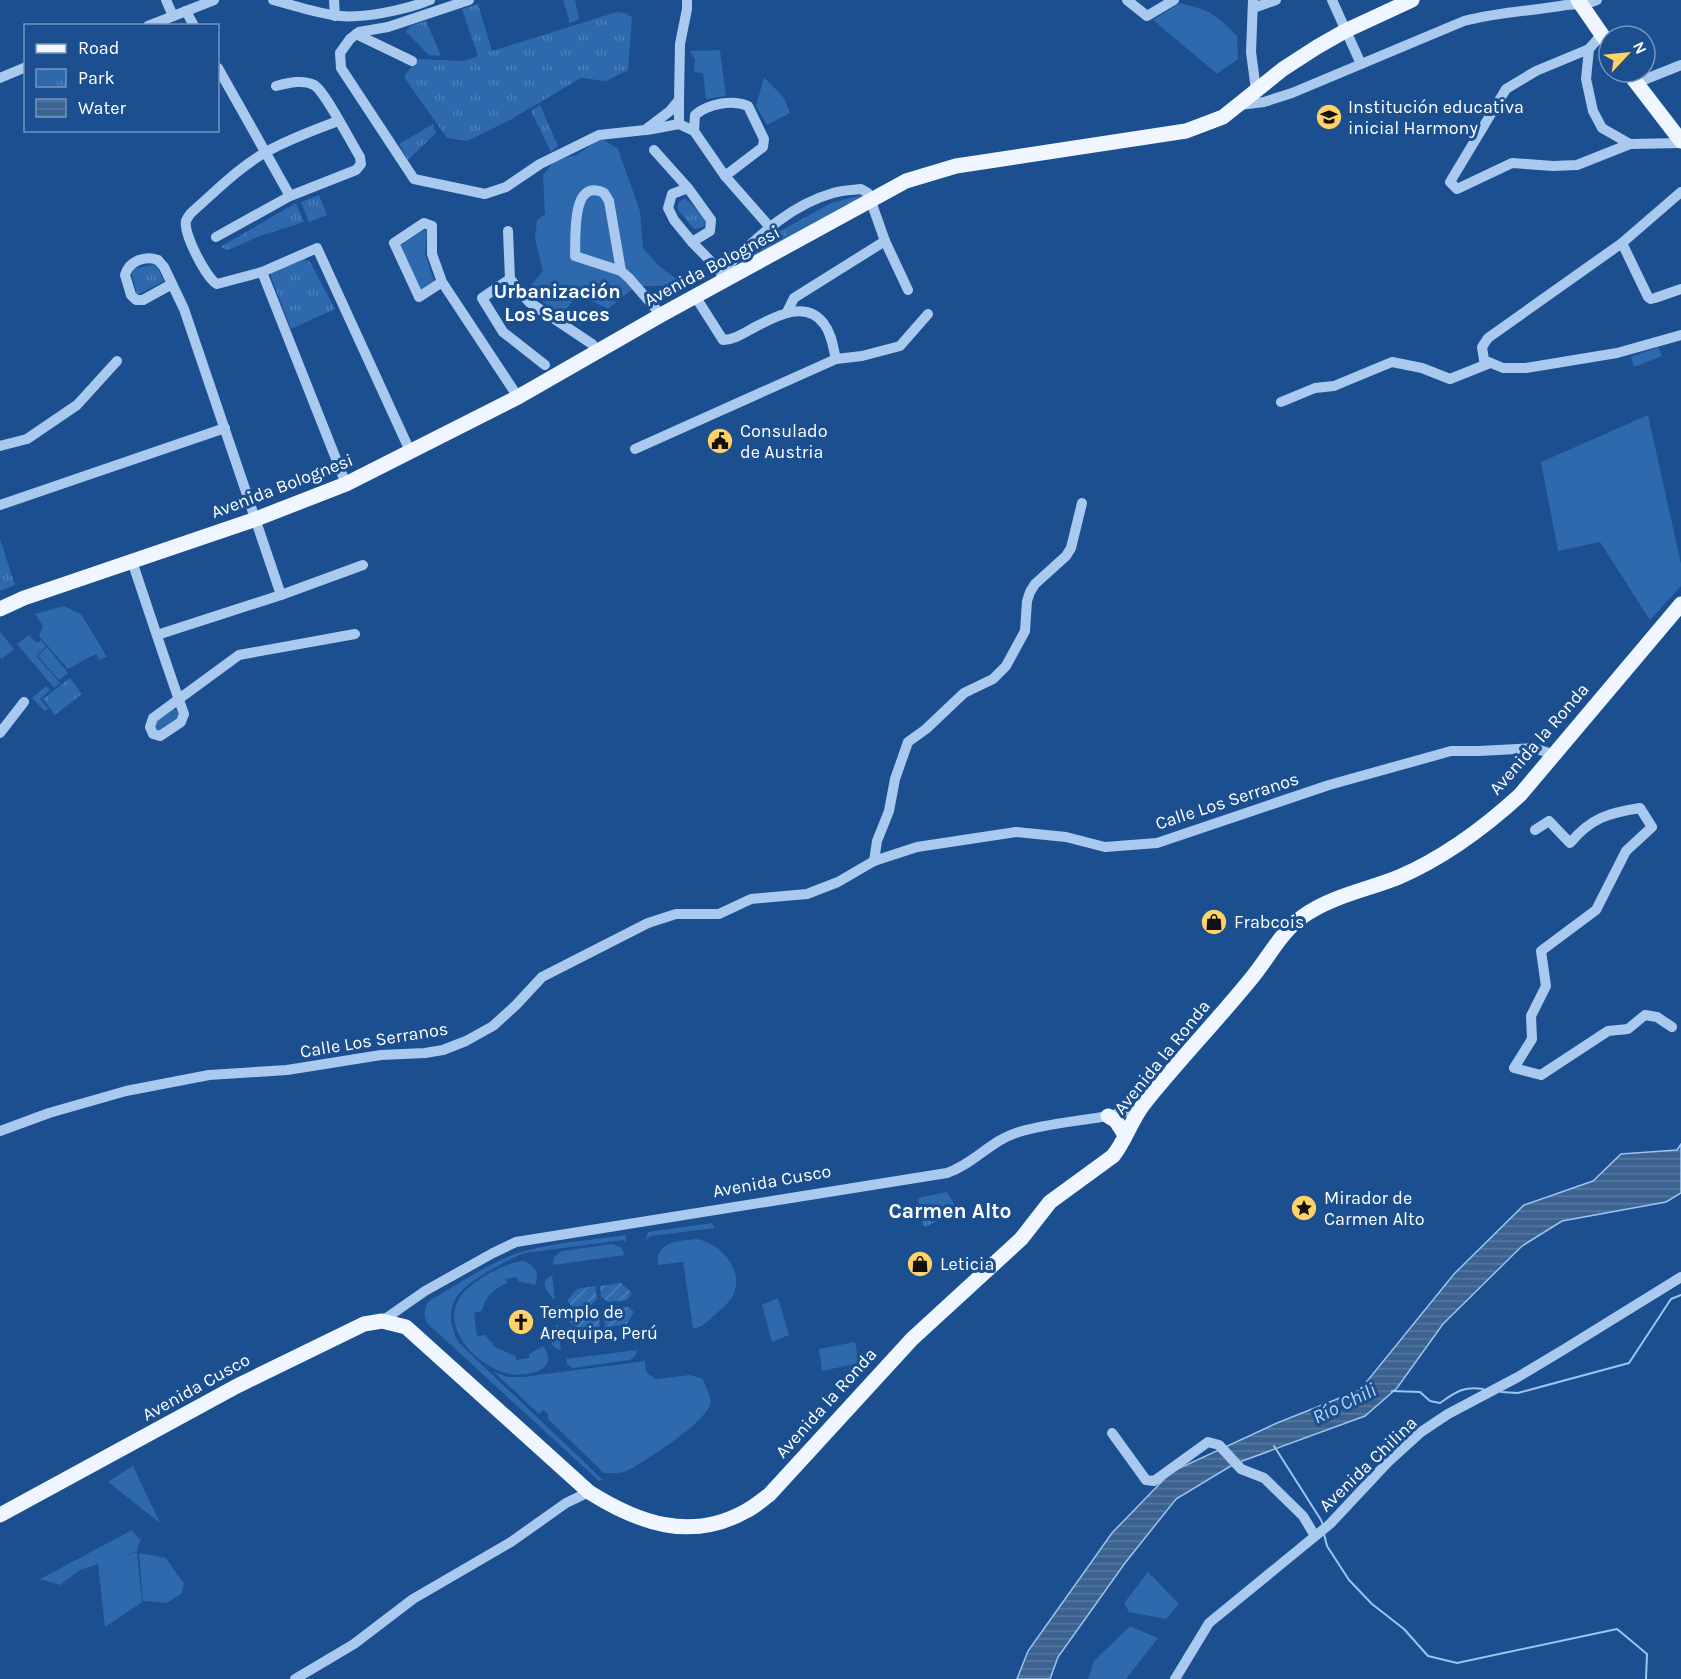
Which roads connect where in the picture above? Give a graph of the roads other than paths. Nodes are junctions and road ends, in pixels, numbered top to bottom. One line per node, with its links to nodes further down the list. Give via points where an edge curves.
1 (166, 0): 19 (street)
2 (214, 0): 17 (street)
3 (273, 0): 20 (street)
4 (334, 0): 20 (street)
5 (430, 0): 14 (street)
6 (470, 0): 23 (street)
7 (687, 0): 39 (street, via 680,44)
8 (1127, 0): 9 (street, via 1147,16)
9 (1174, 0)
10 (1276, 0): 16 (street)
11 (1332, 0): 25 (street)
12 (1412, 0): 25 (main road, Avenida Bolognesi)
13 (1597, 0): 15 (street)
14 (416, 3): 18 (street)
15 (1579, 3): 24 (main road); 30 (street, via 1476,18)
16 (1253, 4): 38 (street, via 1251,52)
17 (186, 11): 19 (street); 22 (street)
18 (372, 15): 20 (street); 23 (street)
19 (173, 16): 21 (street)
20 (335, 16)
21 (153, 24)
22 (193, 24)
23 (372, 29): 26 (street)
24 (1597, 29)
25 (1345, 30): 30 (street); 38 (main road, Avenida Bolognesi)
26 (356, 34): 29 (street); 43 (street, via 340,52 341,68 414,179 485,194 506,187 540,164 598,135)
27 (1597, 44): 28 (street)
28 (1589, 49): 46 (street, via 1586,79 1593,111 1602,128); 46 (street, via 1536,71 1506,89 1450,182 1457,189 1512,163 1577,165)
29 (412, 61)
30 (1361, 64): 40 (street, via 1274,99)
31 (1681, 65): 34 (street)
32 (24, 68): 35 (street)
33 (219, 70): 48 (street)
34 (1657, 71)
35 (0, 78)
36 (1637, 84): 45 (main road)
37 (276, 86): 41 (street, via 289,82 315,86)
38 (1256, 90): 40 (main road, Avenida Bolognesi)
39 (680, 100): 42 (street); 43 (street)
40 (1240, 105): 53 (main road, Avenida Bolognesi, via 1223,117 1186,131 956,165 906,181)
41 (339, 121): 48 (street); 52 (street, via 361,160 360,167)
42 (679, 124): 43 (street); 44 (street)
43 (645, 130)
44 (693, 131): 49 (street); 49 (street, via 695,115 704,107 739,102 748,106 764,139 762,147)
45 (1681, 142): 46 (street)
46 (1630, 144)
47 (654, 150): 50 (street)
48 (265, 152): 52 (street); 60 (street, via 242,168 186,221 190,240 215,284)
49 (725, 176): 54 (street)
50 (688, 188): 58 (street, via 711,220 710,231); 58 (street, via 672,194 668,208)
51 (1681, 192): 59 (street)
52 (290, 196): 56 (street)
53 (871, 201): 54 (street, via 861,189 833,193); 57 (street); 62 (main road, Avenida Bolognesi)
54 (769, 226): 62 (street)
55 (508, 231): 63 (street)
56 (216, 237)
57 (885, 241): 67 (street); 69 (street, via 794,298)
58 (692, 242): 62 (street)
59 (1622, 243): 66 (street, via 1648,297); 76 (street, via 1488,338 1482,347 1485,360)
60 (262, 272): 83 (street, via 317,248); 84 (street)
61 (621, 272): 61 (street, via 575,256 579,202 591,189 604,193 609,201); 71 (street)
62 (722, 277): 68 (main road, Avenida Bolognesi)
63 (510, 279): 73 (street, via 529,302); 77 (street, via 482,298 503,332)
64 (442, 282): 64 (street, via 419,297 394,243 424,223 432,226 432,254); 78 (street)
65 (171, 284): 65 (street, via 136,300 125,275 132,264 154,258 162,263); 80 (street, via 184,309)
66 (1681, 289)
67 (908, 290)
68 (694, 296): 69 (street, via 723,340 734,339); 71 (main road, Avenida Bolognesi)
69 (787, 312): 74 (street, via 808,311 824,323)
70 (928, 314): 74 (street, via 900,346)
71 (661, 315): 73 (main road, Avenida Bolognesi)
72 (1681, 335): 76 (street, via 1617,353 1527,368 1503,368)
73 (597, 351): 78 (main road, Avenida Bolognesi)
74 (836, 359): 82 (street)
75 (117, 361): 81 (street, via 77,405 27,439)
76 (1490, 363): 79 (street, via 1450,379 1392,362)
77 (545, 365)
78 (518, 397): 83 (main road, Avenida Bolognesi)
79 (1281, 402)
80 (225, 428): 86 (street); 87 (street)
81 (0, 446)
82 (635, 449)
83 (410, 451): 84 (main road, Avenida Bolognesi)
84 (346, 484): 87 (main road, Avenida Bolognesi)
85 (1082, 504): 99 (street, via 1071,548 1030,592 1025,631 1006,666 993,680 964,693 908,742)
86 (0, 505)
87 (256, 519): 88 (main road, Avenida Bolognesi); 90 (street)
88 (132, 561): 92 (main road, Avenida Bolognesi); 94 (street)
89 (363, 565): 90 (street)
90 (281, 595): 94 (street)
91 (1681, 604): 97 (main road, Avenida la Ronda)
92 (0, 609)
93 (355, 634): 94 (street, via 239,655 179,699)
94 (157, 635)
95 (24, 702): 96 (street)
96 (2, 727)
97 (1553, 754): 99 (street, Calle Los Serranos, via 1533,748 1451,751 1329,785 1157,843 1105,847 1066,837 1016,832 917,847); 101 (main road, Avenida la Ronda, via 1504,810 1436,858 1402,876 1319,907 1294,924)
98 (1535, 830): 100 (street, via 1549,821 1570,843 1587,824 1610,813 1640,808 1652,827 1626,851 1596,910 1541,951 1546,986 1531,1016 1532,1039 1514,1068 1541,1075 1608,1031 1628,1029 1645,1015 1657,1017)
99 (874, 861): 103 (street, Calle Los Serranos, via 807,894 751,899 719,914 676,914 648,923 542,976 493,1026 443,1050 286,1070 209,1074 126,1091)
100 (1672, 1027)
101 (1141, 1107): 102 (street, Avenida Cusco); 104 (main road, Avenida la Ronda)
102 (1108, 1116): 104 (main road); 106 (street, Avenida Cusco, via 1017,1132 947,1173 516,1242)
103 (0, 1131)
104 (1125, 1135): 110 (main road, Avenida la Ronda, via 1113,1156 1050,1202 1021,1239 912,1339 769,1495 746,1511 694,1528 661,1524 624,1512)
105 (1681, 1277): 112 (street, Avenida Chilina, via 1421,1432)
106 (412, 1301): 107 (street, Avenida Cusco); 108 (street)
107 (382, 1321): 108 (main road, Avenida la Ronda); 111 (main road, Avenida Cusco, via 364,1324 260,1374)
108 (406, 1327): 110 (main road, Avenida la Ronda)
109 (1112, 1433): 112 (street, via 1146,1480 1154,1481 1209,1442 1219,1445 1241,1469 1264,1478)
110 (589, 1492): 113 (street, via 413,1599 354,1644)
111 (0, 1515)
112 (1317, 1534): 114 (street, Avenida Chilina, via 1209,1623)
113 (295, 1679)
114 (1175, 1679)

